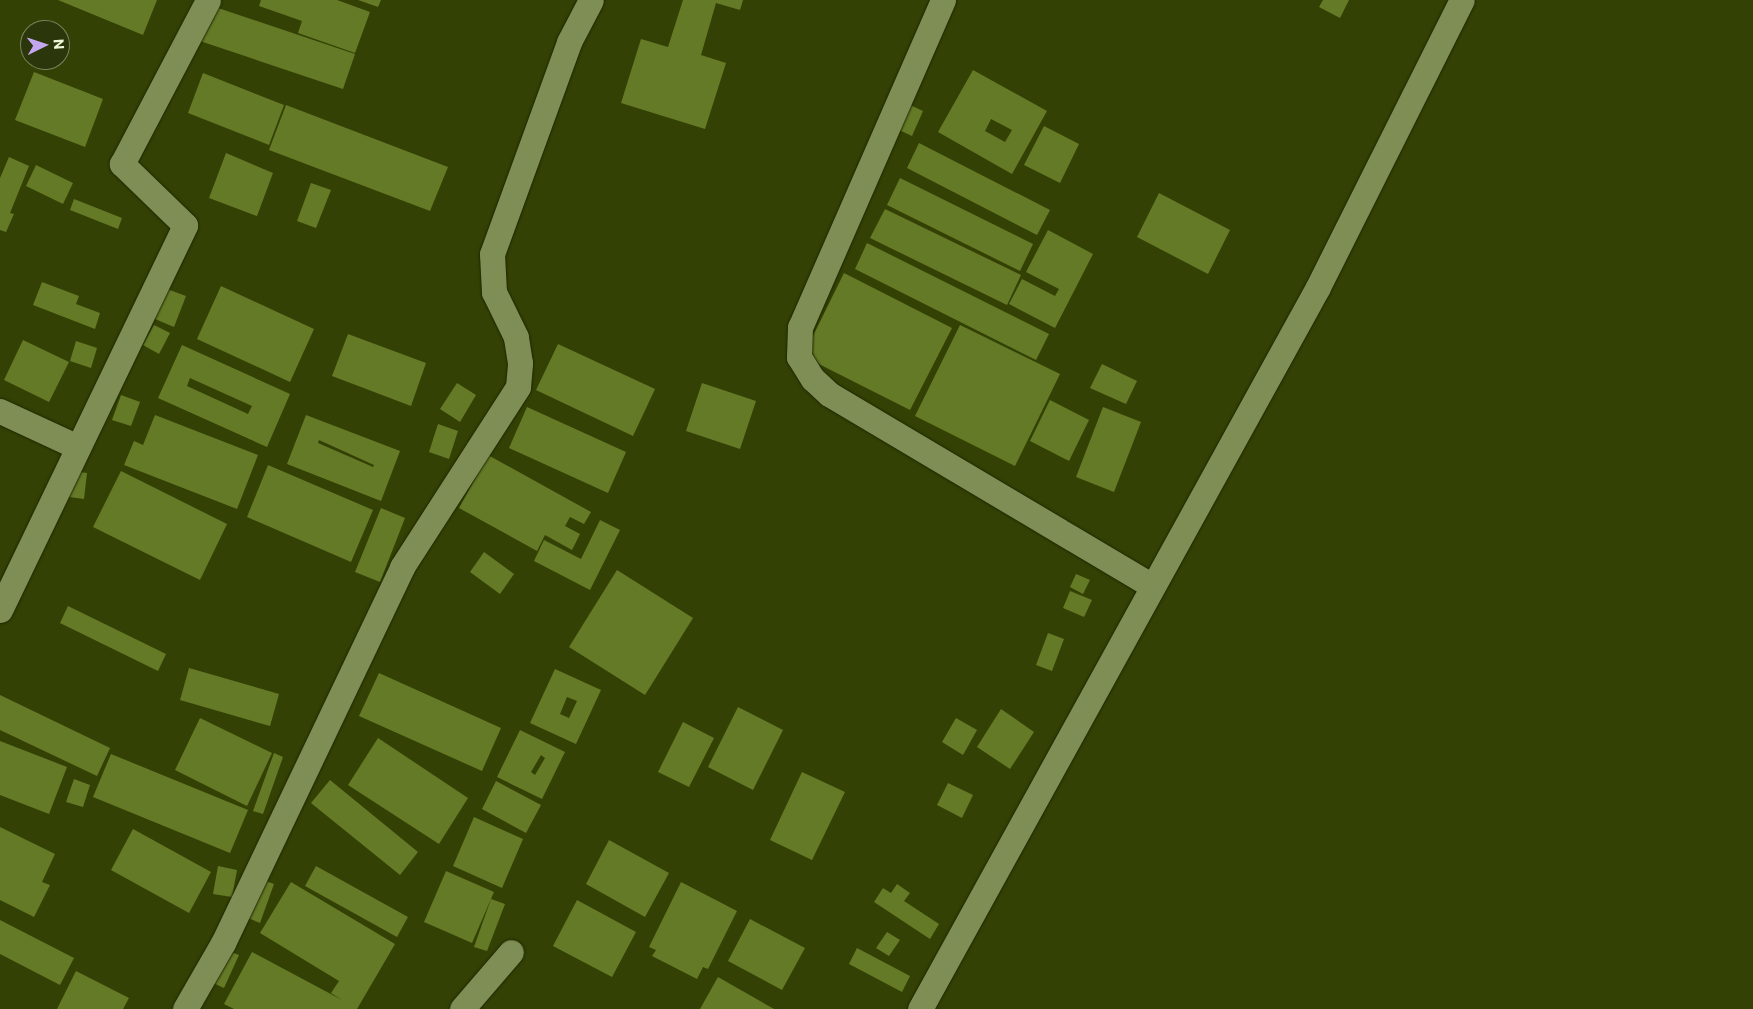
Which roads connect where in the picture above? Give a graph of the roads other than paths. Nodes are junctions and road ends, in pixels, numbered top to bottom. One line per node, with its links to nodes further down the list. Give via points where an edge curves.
1 (208, 0): 6 (street, via 122,164 185,225)
2 (591, 0): 10 (street, via 569,42 492,254 494,292 516,337 520,363 518,387 402,567 223,943)
3 (943, 0): 7 (street, via 800,327 800,357 813,379 829,394)
4 (1462, 0): 7 (street, via 1318,287)
5 (0, 410): 6 (street)
6 (78, 447): 8 (street)
7 (1152, 586): 12 (street)
8 (0, 610)
9 (511, 952): 11 (street)
10 (185, 1009)
11 (462, 1009)
12 (920, 1009)

